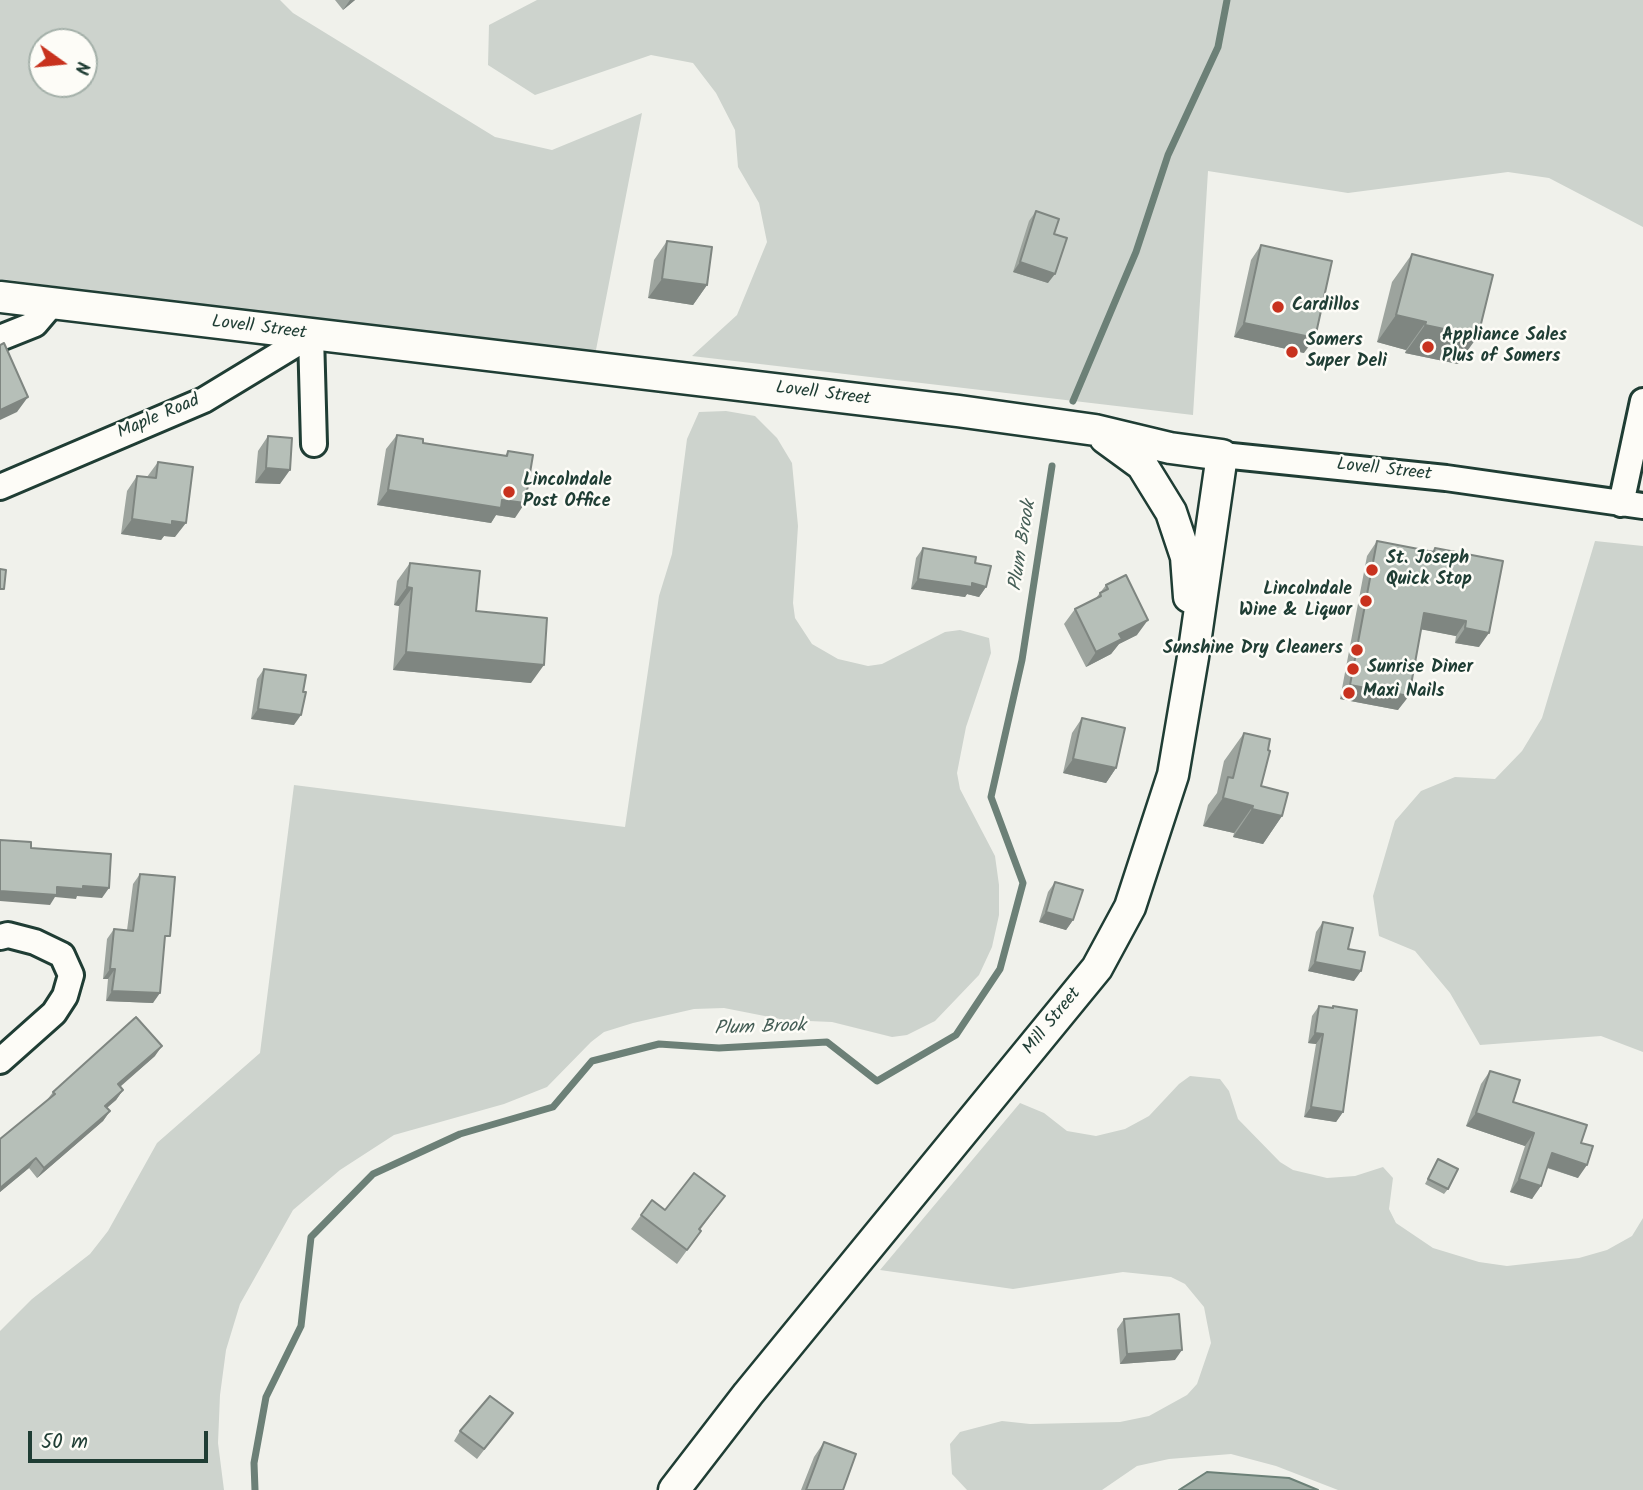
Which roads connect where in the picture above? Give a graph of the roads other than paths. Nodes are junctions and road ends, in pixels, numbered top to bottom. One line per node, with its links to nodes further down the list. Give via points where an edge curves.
1 (0, 296): 2 (main road, Lovell Street)
2 (52, 304): 3 (main road, Lovell Street); 4 (street, via 35,324)
3 (311, 335): 6 (main road, Lovell Street); 7 (street); 9 (street, Maple Road, via 204,400)
4 (0, 338)
5 (1643, 401): 10 (street)
6 (1095, 430): 8 (main road, Lovell Street); 11 (main road, via 1142,465 1171,512 1186,557)
7 (314, 444)
8 (1222, 455): 10 (street, Lovell Street, via 1446,478); 11 (main road, Mill Street)
9 (0, 487)
10 (1632, 505)
11 (1193, 657): 14 (main road, Mill Street, via 1173,775 1130,907 1097,968)
12 (0, 937): 13 (street, via 35,942 62,955 71,975 54,1013)
13 (0, 1061)
14 (674, 1490)

